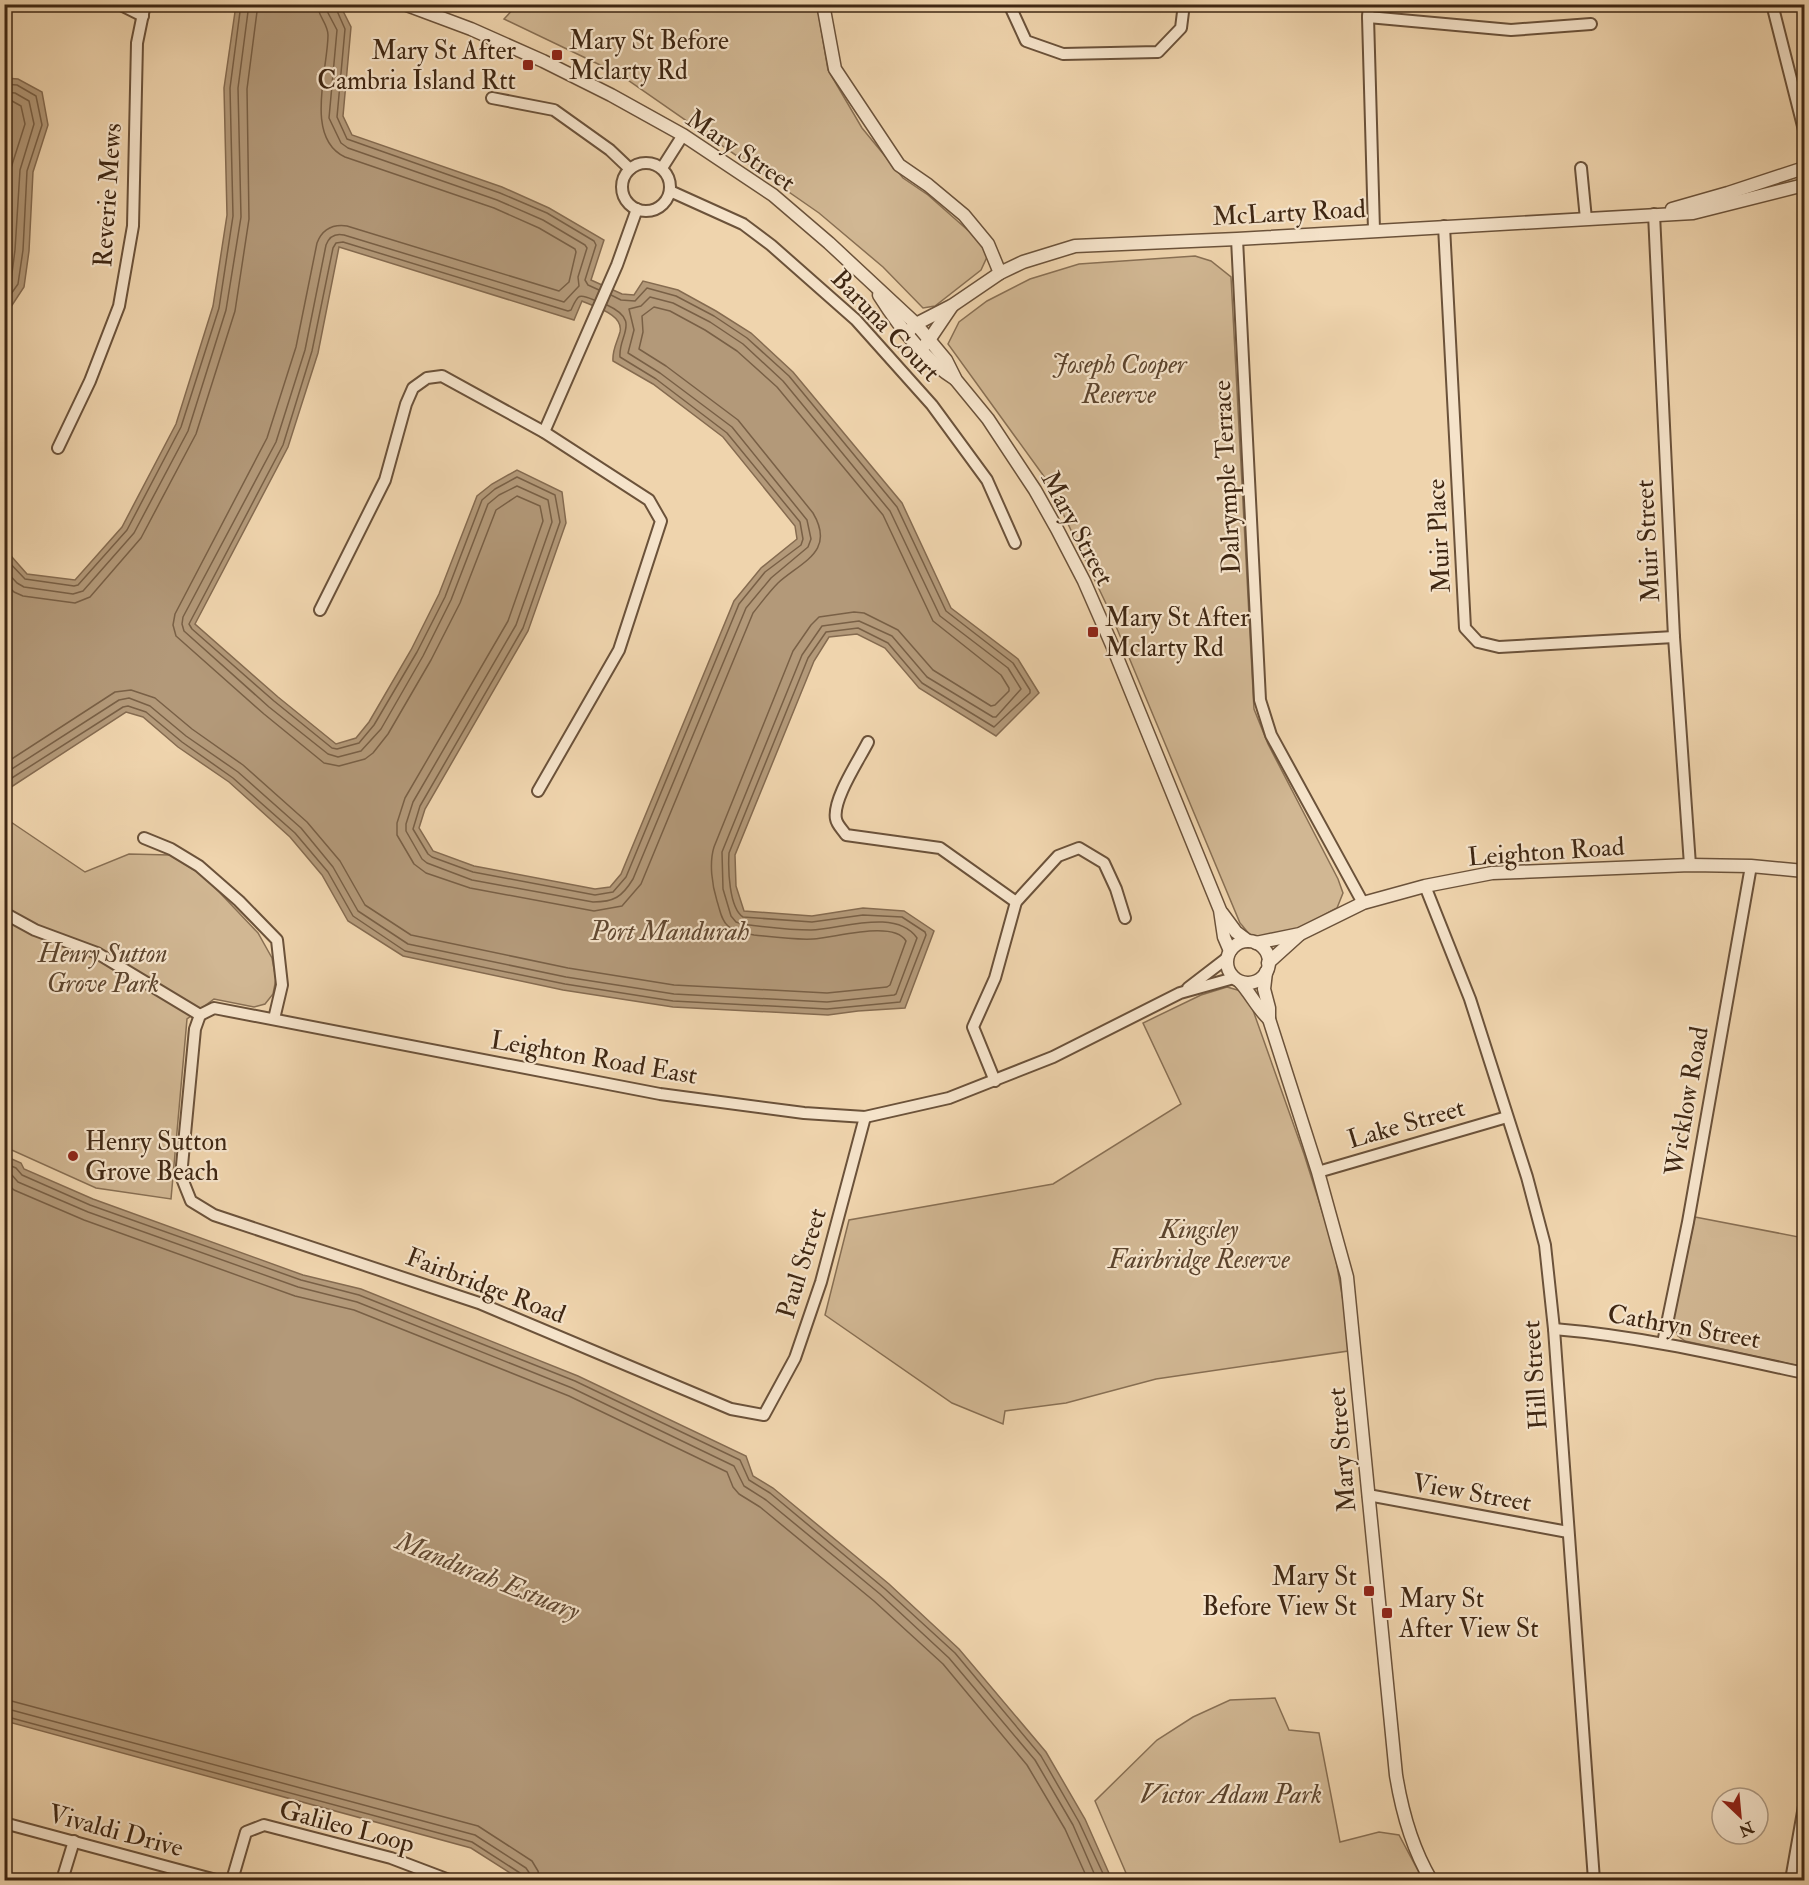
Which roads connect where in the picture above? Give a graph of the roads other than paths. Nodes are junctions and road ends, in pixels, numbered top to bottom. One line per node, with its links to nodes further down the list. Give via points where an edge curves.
1 (119, 4): 8 (street)
2 (404, 4): 13 (street, Mary Street, via 543,61)
3 (823, 4): 26 (street, via 835,69 899,165 964,215 988,244)
4 (1009, 4): 5 (street, via 1026,41 1063,54 1158,52 1181,28)
5 (1184, 4)
6 (1369, 4): 9 (street)
7 (1772, 4): 12 (street)
8 (144, 10): 31 (street, Reverie Mews, via 137,43 133,226 119,306)
9 (1368, 17): 10 (street, via 1511,30); 24 (street)
10 (1591, 24)
11 (492, 98): 17 (street, via 554,110)
12 (1804, 130)
13 (683, 135): 14 (street); 28 (street, Mary Street, via 773,195 830,243)
14 (662, 168): 17 (street, via 651,163); 19 (street)
15 (1581, 168): 22 (street)
16 (1804, 168): 21 (street, McLarty Road)
17 (630, 169): 20 (street, via 622,188 625,198)
18 (1804, 185): 21 (street, McLarty Road, via 1693,213)
19 (670, 191): 20 (street, via 655,210); 32 (street, Baruna Court, via 743,224 856,320 932,405 987,480)
20 (637, 209): 30 (street, via 617,265)
21 (1654, 214): 22 (street, McLarty Road); 34 (street, Muir Street)
22 (1586, 219): 23 (street, McLarty Road)
23 (1444, 226): 24 (street, McLarty Road); 34 (street, Muir Place, via 1465,628 1478,642 1499,647)
24 (1374, 230): 25 (street, McLarty Road)
25 (1237, 239): 26 (street, McLarty Road, via 1075,246); 43 (street, Dalrymple Terrace, via 1260,700 1271,735)
26 (1000, 273): 27 (street, McLarty Road)
27 (953, 305): 28 (street, McLarty Road); 29 (street, McLarty Road)
28 (911, 328): 29 (street, Mary Street)
29 (925, 344): 44 (street, Mary Street, via 937,368 956,380 988,419 1035,490 1084,581)
30 (544, 432): 33 (street, via 442,376 427,378 413,388 385,480); 36 (street, via 649,500 661,521 619,650)
31 (58, 448)
32 (1016, 543)
33 (320, 610)
34 (1674, 637): 38 (street, Muir Street)
35 (868, 742): 42 (street, via 836,810 836,821 846,835 940,848)
36 (538, 790)
37 (144, 838): 54 (street, via 199,866 277,940 282,985)
38 (1690, 865): 39 (street, Leighton Road); 41 (street, Leighton Road, via 1492,873)
39 (1751, 866): 40 (street, Leighton Road); 61 (street, Wicklow Road)
40 (1804, 871)
41 (1425, 886): 43 (street, Leighton Road); 58 (street, Hill Street, via 1470,999)
42 (1016, 902): 46 (street, via 1058,856 1079,848 1104,862); 56 (street, via 994,978 973,1027)
43 (1363, 903): 47 (street, Leighton Road)
44 (1220, 910): 48 (street, Mary Street, via 1236,932); 49 (street, Mary Street)
45 (4, 913): 53 (street, via 51,937 97,953)
46 (1125, 918)
47 (1300, 934): 48 (street, Leighton Road); 50 (street, Leighton Road)
48 (1252, 942): 49 (street, via 1237,944); 50 (street, Mary Street, via 1266,952)
49 (1228, 954): 51 (street, Mary Street, via 1228,969); 52 (street, Leighton Road East)
50 (1267, 968): 51 (street, via 1256,981); 55 (street, Mary Street, via 1264,989)
51 (1237, 980): 52 (street, Leighton Road East); 55 (street, Mary Street)
52 (1180, 993): 56 (street, Leighton Road East, via 1053,1057)
53 (200, 1015): 54 (street, Leighton Road East, via 214,1008); 63 (street, Fairbridge Road, via 195,1029 181,1176 191,1201 214,1215 479,1302 731,1409)
54 (274, 1019): 57 (street, Leighton Road East, via 660,1094)
55 (1269, 1019): 59 (street, Mary Street)
56 (995, 1081): 57 (street, Leighton Road East, via 949,1098)
57 (865, 1117): 63 (street, Paul Street, via 821,1282 795,1358)
58 (1507, 1117): 59 (street, Lake Street); 60 (street, Hill Street, via 1545,1245)
59 (1318, 1172): 64 (street, Mary Street, via 1347,1276)
60 (1554, 1329): 61 (street, Cathryn Street); 65 (street, Hill Street)
61 (1663, 1343): 62 (street, Cathryn Street)
62 (1804, 1373)
63 (764, 1415)
64 (1368, 1495): 65 (street, View Street); 73 (street, Mary Street, via 1396,1775 1408,1829)
65 (1568, 1532): 74 (street, Hill Street)
66 (1804, 1806): 75 (street)
67 (4, 1822): 68 (street, Vivaldi Drive)
68 (74, 1841): 69 (street); 70 (street, Vivaldi Drive)
69 (62, 1881)
70 (216, 1881)
71 (232, 1881): 72 (street, Galileo Loop, via 246,1832 264,1825 391,1858)
72 (449, 1881)
73 (1431, 1881)
74 (1594, 1881)
75 (1791, 1881)

